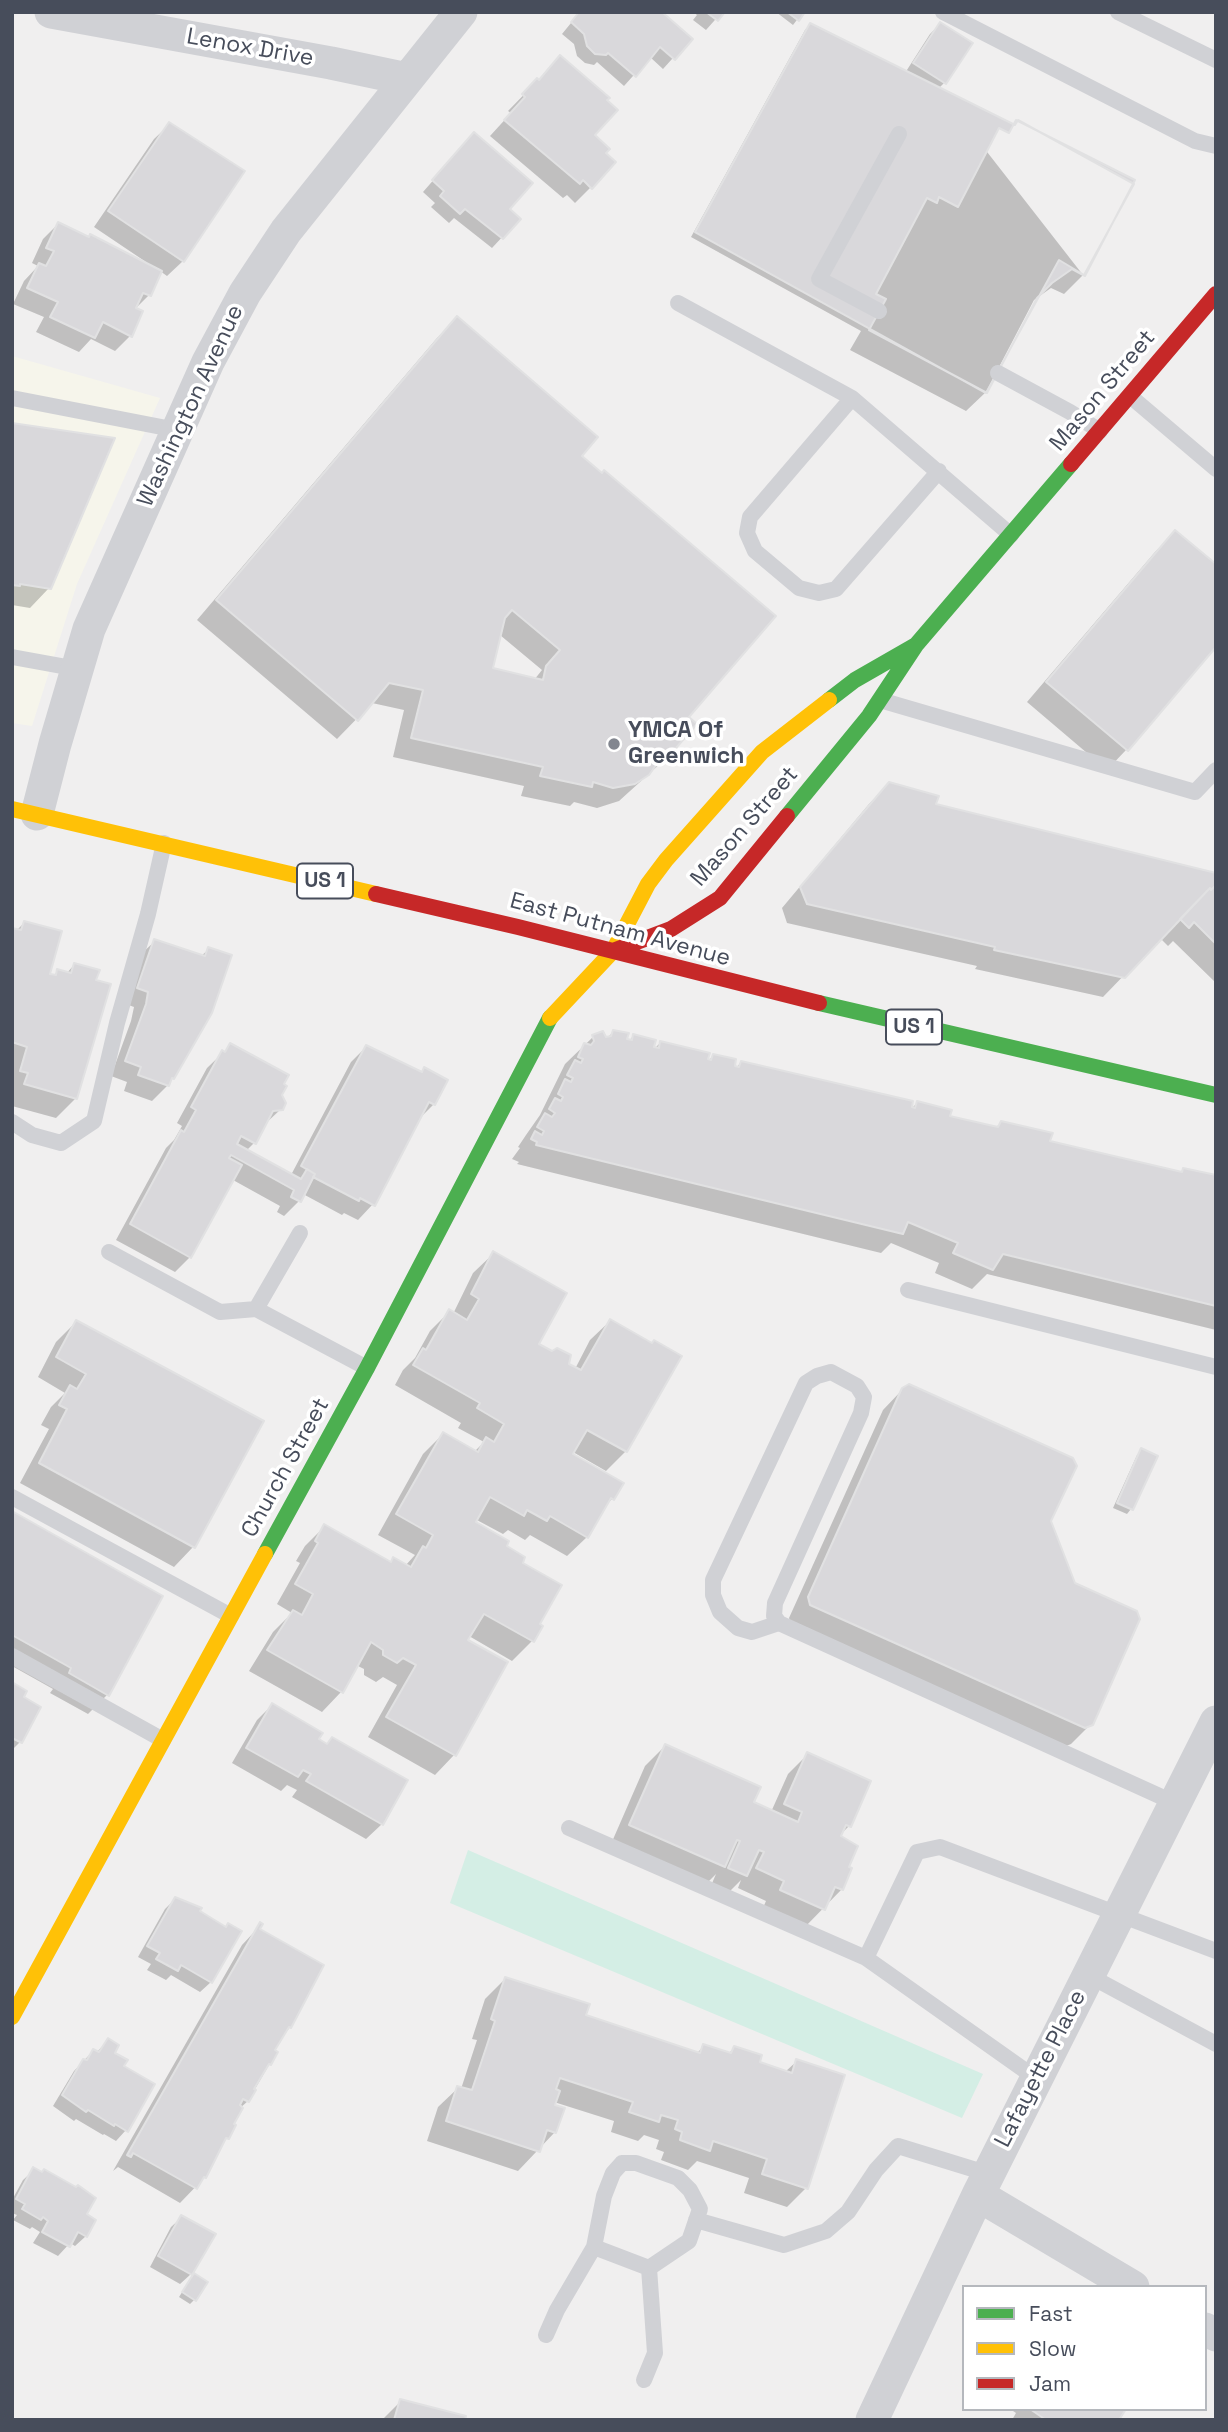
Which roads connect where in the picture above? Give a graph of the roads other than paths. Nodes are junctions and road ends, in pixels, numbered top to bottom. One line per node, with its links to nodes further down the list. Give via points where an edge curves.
1 (51, 12): 6 (street, Lenox Drive)
2 (461, 12): 6 (street, Washington Avenue)
3 (943, 12): 8 (lane, via 1195,141)
4 (1118, 12): 5 (lane)
5 (1216, 60)
6 (407, 79): 16 (street, Washington Avenue, via 279,241 245,293)
7 (899, 134): 11 (lane, via 819,279)
8 (1216, 146)
9 (1214, 301): 13 (street, Mason Street)
10 (678, 303): 15 (lane)
11 (879, 311)
12 (998, 373): 17 (lane)
13 (1130, 396): 17 (street, Mason Street); 18 (lane)
14 (12, 398): 16 (lane)
15 (852, 398): 19 (lane); 19 (lane, via 750,517 747,533 755,551 799,588 819,593 836,589)
16 (177, 430): 23 (street, Washington Avenue, via 89,629)
17 (1100, 431): 20 (street, Mason Street)
18 (1216, 469)
19 (939, 471): 20 (lane)
20 (1011, 535): 21 (street, Mason Street)
21 (916, 645): 24 (street, Mason Street); 28 (street, Mason Street, via 855,680 762,752 648,884)
22 (12, 657): 23 (lane)
23 (78, 668): 26 (street, Washington Avenue)
24 (880, 700): 25 (lane, via 1195,792); 28 (street, Mason Street, via 720,898 671,929)
25 (1216, 770)
26 (24, 812): 27 (street, East Putnam Avenue / US 1)
27 (164, 843): 28 (street, East Putnam Avenue / US 1); 30 (lane, via 94,1121 61,1143 32,1135)
28 (613, 951): 29 (street, East Putnam Avenue / US 1, via 888,1021); 36 (street, Church Street, via 547,1021)
29 (1216, 1095)
30 (12, 1122)
31 (300, 1233): 34 (lane)
32 (108, 1252): 34 (lane, via 220,1312)
33 (908, 1290): 35 (lane)
34 (256, 1309): 36 (lane)
35 (1216, 1367)
36 (367, 1368): 38 (street, Church Street)
37 (12, 1497): 38 (lane)
38 (231, 1616): 42 (street, Church Street)
39 (779, 1623): 39 (lane, via 752,1632 737,1628 720,1612 713,1580 806,1383 831,1372 857,1386 864,1397 861,1413 775,1603 774,1616); 43 (lane)
40 (12, 1656): 42 (lane)
41 (1216, 1722): 43 (street, Lafayette Place)
42 (163, 1740): 49 (street, Church Street)
43 (1175, 1803): 45 (street, Lafayette Place)
44 (569, 1828): 47 (lane)
45 (1119, 1913): 46 (lane); 47 (lane, via 940,1847 917,1852); 48 (street, Lafayette Place)
46 (1216, 1951)
47 (866, 1958): 51 (lane)
48 (1088, 1975): 50 (lane); 51 (street, Lafayette Place)
49 (12, 2017)
50 (1216, 2044)
51 (1037, 2079): 52 (street, Lafayette Place)
52 (983, 2184): 53 (lane, via 898,2146 848,2212 825,2231 783,2245); 56 (street); 59 (street, Lafayette Place)
53 (696, 2220): 54 (lane, via 700,2210 678,2178 636,2163 622,2163 604,2196); 55 (lane, via 689,2241)
54 (594, 2247): 55 (lane); 57 (lane)
55 (649, 2268): 58 (lane, via 655,2353)
56 (1130, 2285)
57 (546, 2335)
58 (644, 2380)
59 (872, 2420)

